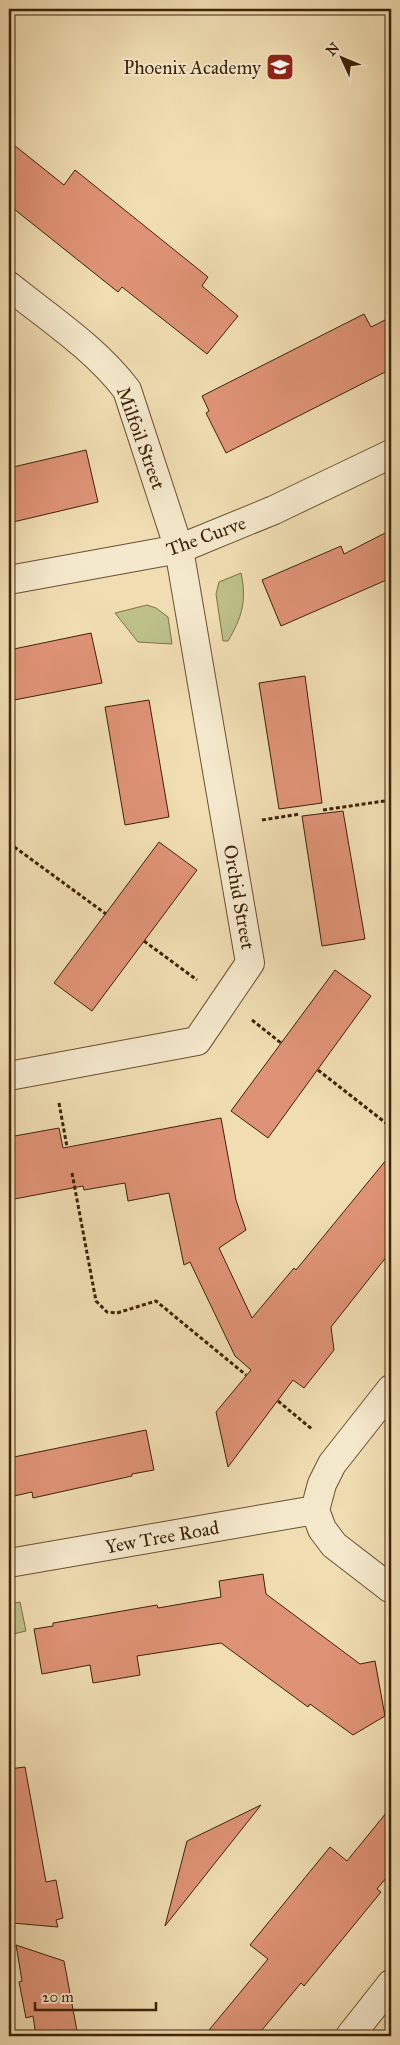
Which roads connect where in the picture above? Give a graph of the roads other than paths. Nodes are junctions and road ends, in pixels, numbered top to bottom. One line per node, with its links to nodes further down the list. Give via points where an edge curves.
1 (9, 286): 3 (street, Milfoil Street, via 93,352 127,390)
2 (391, 454): 3 (street, The Curve, via 274,510)
3 (179, 550): 4 (street, The Curve); 5 (street, Orchid Street, via 250,963 197,1041)
4 (9, 580)
5 (9, 1076)
6 (391, 1389): 7 (street, via 332,1464)
7 (315, 1510): 8 (street, Yew Tree Road); 9 (street, via 334,1545)
8 (9, 1563)
9 (391, 1589)
10 (391, 1984): 11 (street)
11 (350, 2036)

